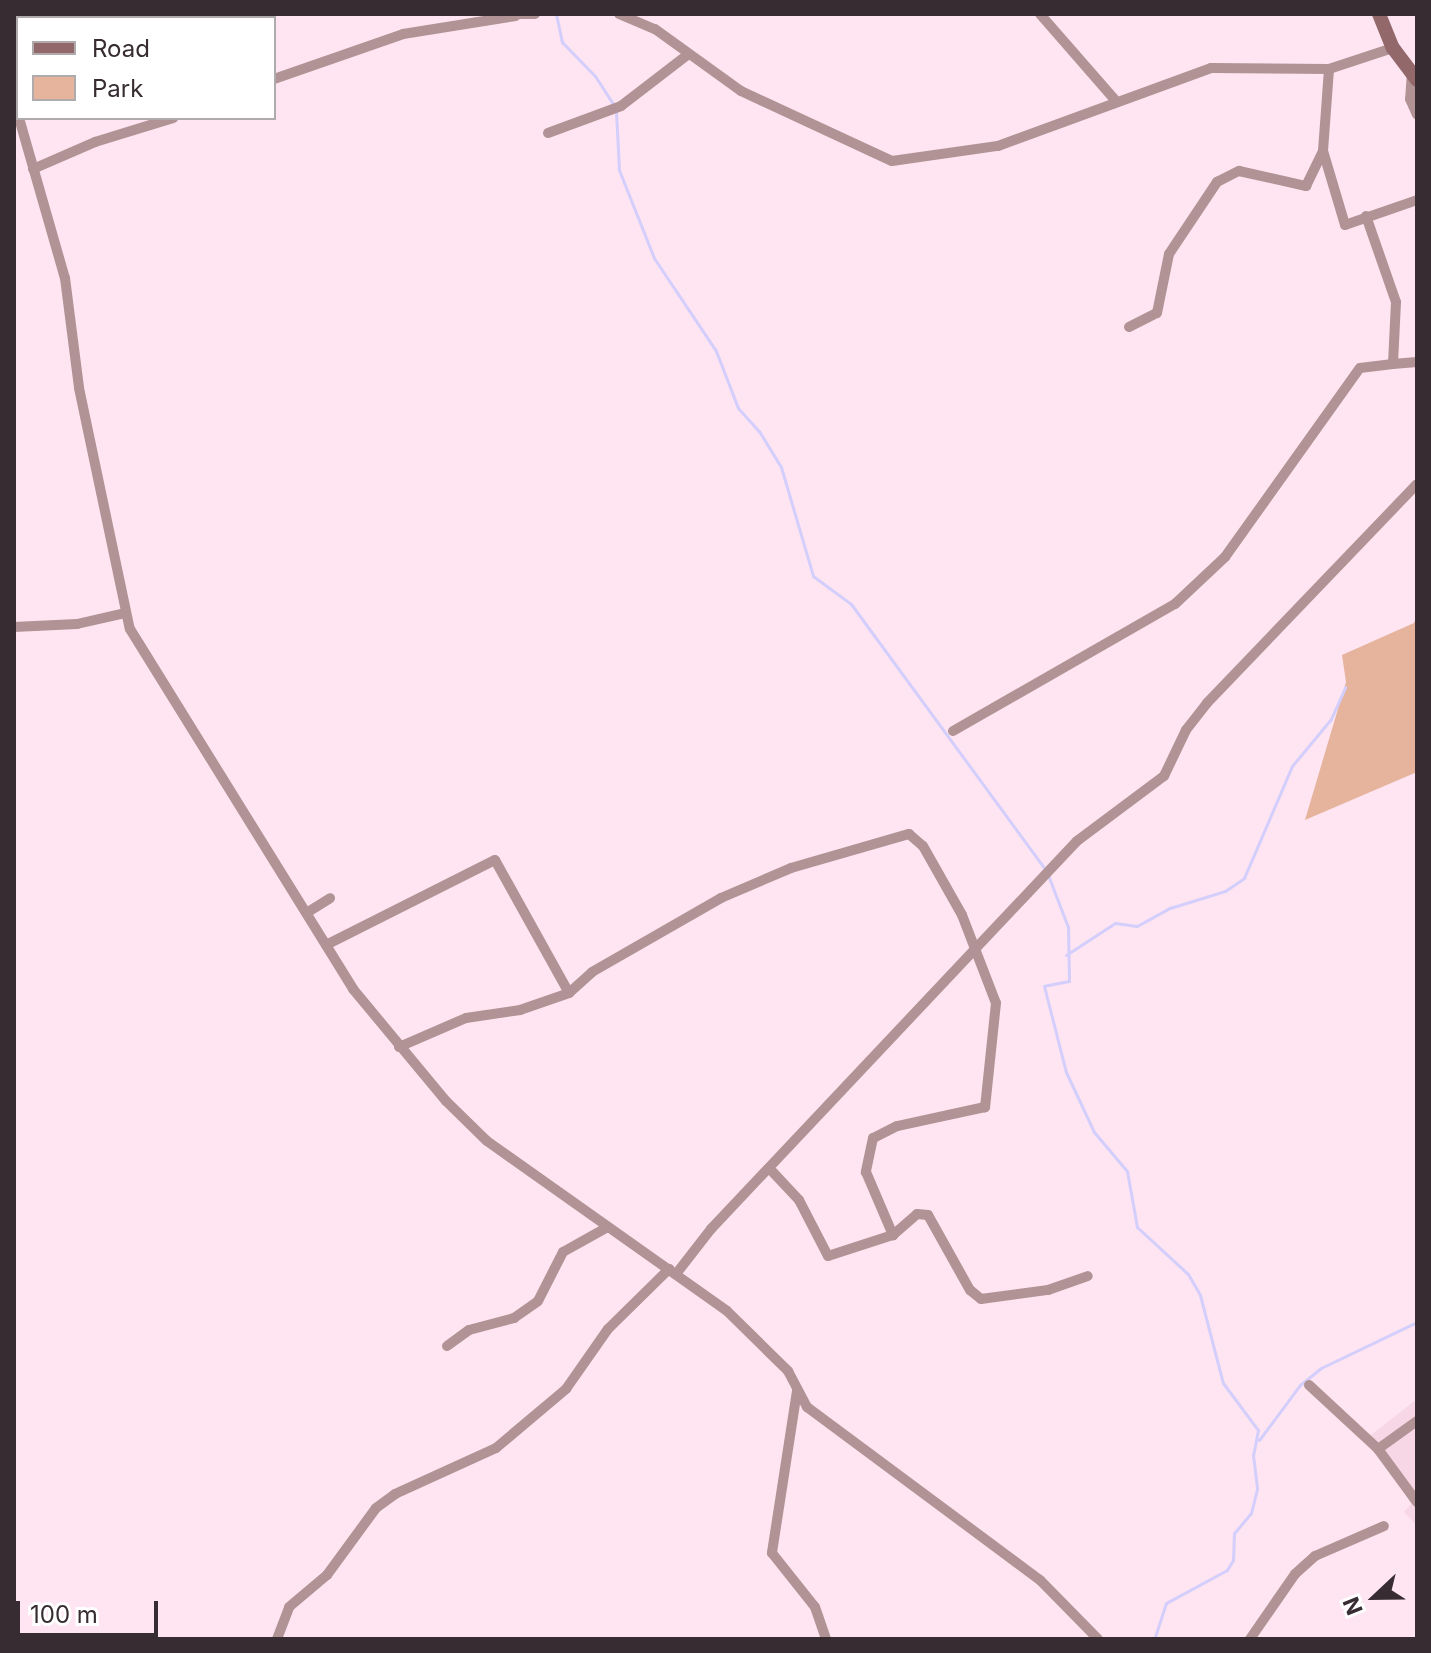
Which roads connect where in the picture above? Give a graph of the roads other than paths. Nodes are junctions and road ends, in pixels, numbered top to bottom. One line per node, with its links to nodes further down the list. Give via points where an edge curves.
1 (535, 14): 5 (street)
2 (619, 14): 7 (street, via 646,24)
3 (1040, 14): 11 (street)
4 (1379, 14): 6 (main road)
5 (515, 15): 10 (street, via 403,34)
6 (1393, 48): 8 (street); 9 (main road)
7 (686, 56): 11 (street, via 775,109 892,161 998,146); 15 (street, via 616,108)
8 (1329, 69): 11 (street, via 1211,68); 16 (street)
9 (1415, 74): 12 (street, via 1410,99)
10 (276, 78)
11 (1115, 100)
12 (1417, 115)
13 (20, 120): 17 (street)
14 (157, 121): 17 (street)
15 (548, 133)
16 (1323, 151): 19 (street, via 1345,225); 20 (street, via 1306,186 1239,171 1217,182 1169,254 1157,313)
17 (33, 169): 24 (street, via 65,278 79,388 113,534)
18 (1417, 200): 19 (street)
19 (1366, 216): 22 (street, via 1396,302)
20 (1129, 327)
21 (1417, 362): 22 (street)
22 (1393, 364): 26 (street, via 1360,368 1225,557 1175,604)
23 (1417, 484): 30 (street, via 1207,703 1186,730 1164,776 1077,841)
24 (125, 613): 25 (street, via 77,624); 28 (street, via 237,808)
25 (14, 627)
26 (953, 731)
27 (330, 898): 28 (street)
28 (308, 912): 29 (street)
29 (326, 945): 31 (street, via 495,860); 32 (street)
30 (976, 954): 31 (street, via 953,898 923,846 909,834 791,868 721,898 602,966); 33 (street); 35 (street, via 996,1003 985,1107 897,1126 873,1138 866,1172)
31 (569, 993): 32 (street, via 520,1010 466,1018)
32 (399, 1047): 34 (street, via 487,1141)
33 (769, 1168): 35 (street, via 799,1200 828,1256); 36 (street)
34 (606, 1228): 36 (street); 38 (street, via 563,1252 538,1301 514,1318 469,1330)
35 (893, 1235): 37 (street, via 917,1214 928,1215 970,1290 981,1299 1048,1290)
36 (673, 1272): 40 (street, via 773,1354); 45 (street, via 608,1329 566,1389 496,1448 395,1494 376,1508 327,1575 289,1607)
37 (1088, 1276)
38 (447, 1346)
39 (1309, 1385): 42 (street)
40 (797, 1391): 46 (street, via 772,1553 815,1607); 47 (street, via 846,1440 876,1453 1040,1580)
41 (1417, 1421): 42 (street)
42 (1378, 1449): 43 (street)
43 (1417, 1502)
44 (1384, 1526): 48 (street, via 1315,1556 1295,1574)
45 (277, 1639)
46 (826, 1639)
47 (1098, 1639)
48 (1250, 1639)

